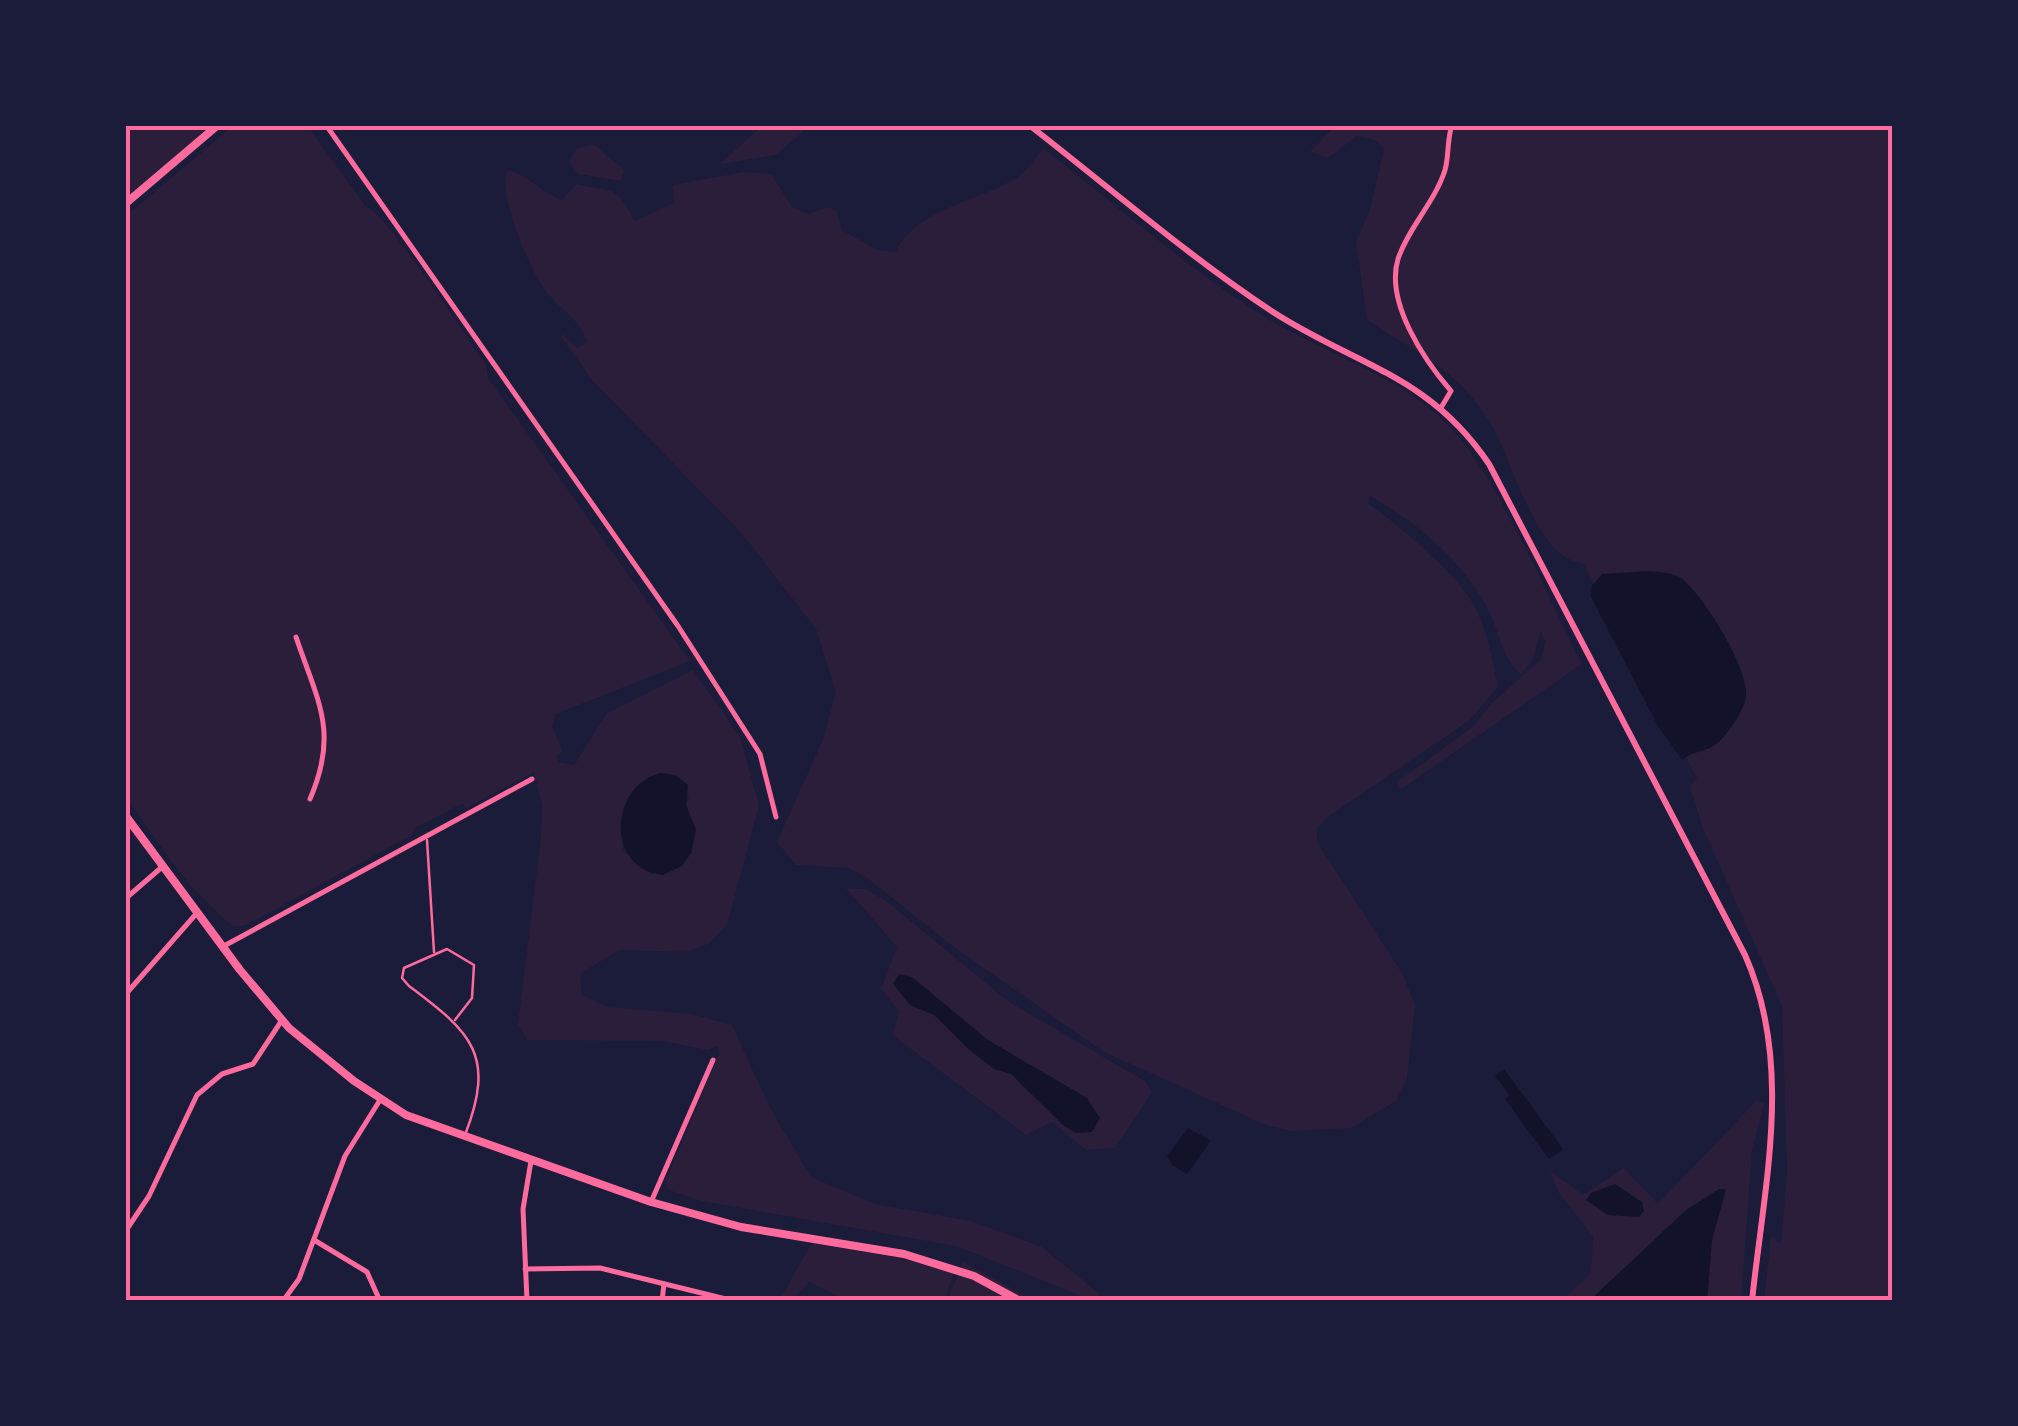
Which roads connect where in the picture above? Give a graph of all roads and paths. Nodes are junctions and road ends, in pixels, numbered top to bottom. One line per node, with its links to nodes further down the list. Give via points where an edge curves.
1 (218, 125): 5 (main road)
2 (326, 125): 11 (street, via 678,626 760,754)
3 (1029, 125): 6 (street, via 1273,312)
4 (1452, 125): 6 (street, via 1446,168 1398,258 1396,282 1401,308 1451,391)
5 (125, 204)
6 (1442, 406): 36 (street, via 1505,492 1759,988 1774,1086)
7 (296, 638): 9 (street, via 326,727 327,747)
8 (532, 779): 12 (street)
9 (310, 799)
10 (125, 816): 13 (main road)
11 (776, 817)
12 (427, 836): 16 (street); 17 (lane)
13 (162, 867): 14 (street); 15 (main road)
14 (125, 898)
15 (196, 914): 16 (main road); 18 (street)
16 (222, 947): 19 (main road)
17 (434, 953): 20 (lane, via 453,949 476,971 472,998); 20 (lane, via 404,968 402,978)
18 (125, 995)
19 (282, 1020): 22 (main road); 26 (street, via 253,1064 222,1074 196,1094)
20 (455, 1020): 23 (lane, via 481,1079)
21 (713, 1060): 25 (street)
22 (380, 1100): 23 (main road); 27 (street, via 345,1156)
23 (464, 1136): 24 (main road)
24 (531, 1161): 25 (main road); 28 (street, via 523,1209)
25 (651, 1202): 35 (main road, via 742,1227 904,1254 974,1276)
26 (125, 1232)
27 (314, 1240): 30 (street); 31 (street, via 367,1272)
28 (526, 1269): 29 (street, via 600,1268); 32 (street)
29 (664, 1284): 33 (street); 34 (street)
30 (282, 1301)
31 (380, 1301)
32 (527, 1301)
33 (662, 1301)
34 (734, 1301)
35 (1020, 1301)
36 (1752, 1301)

